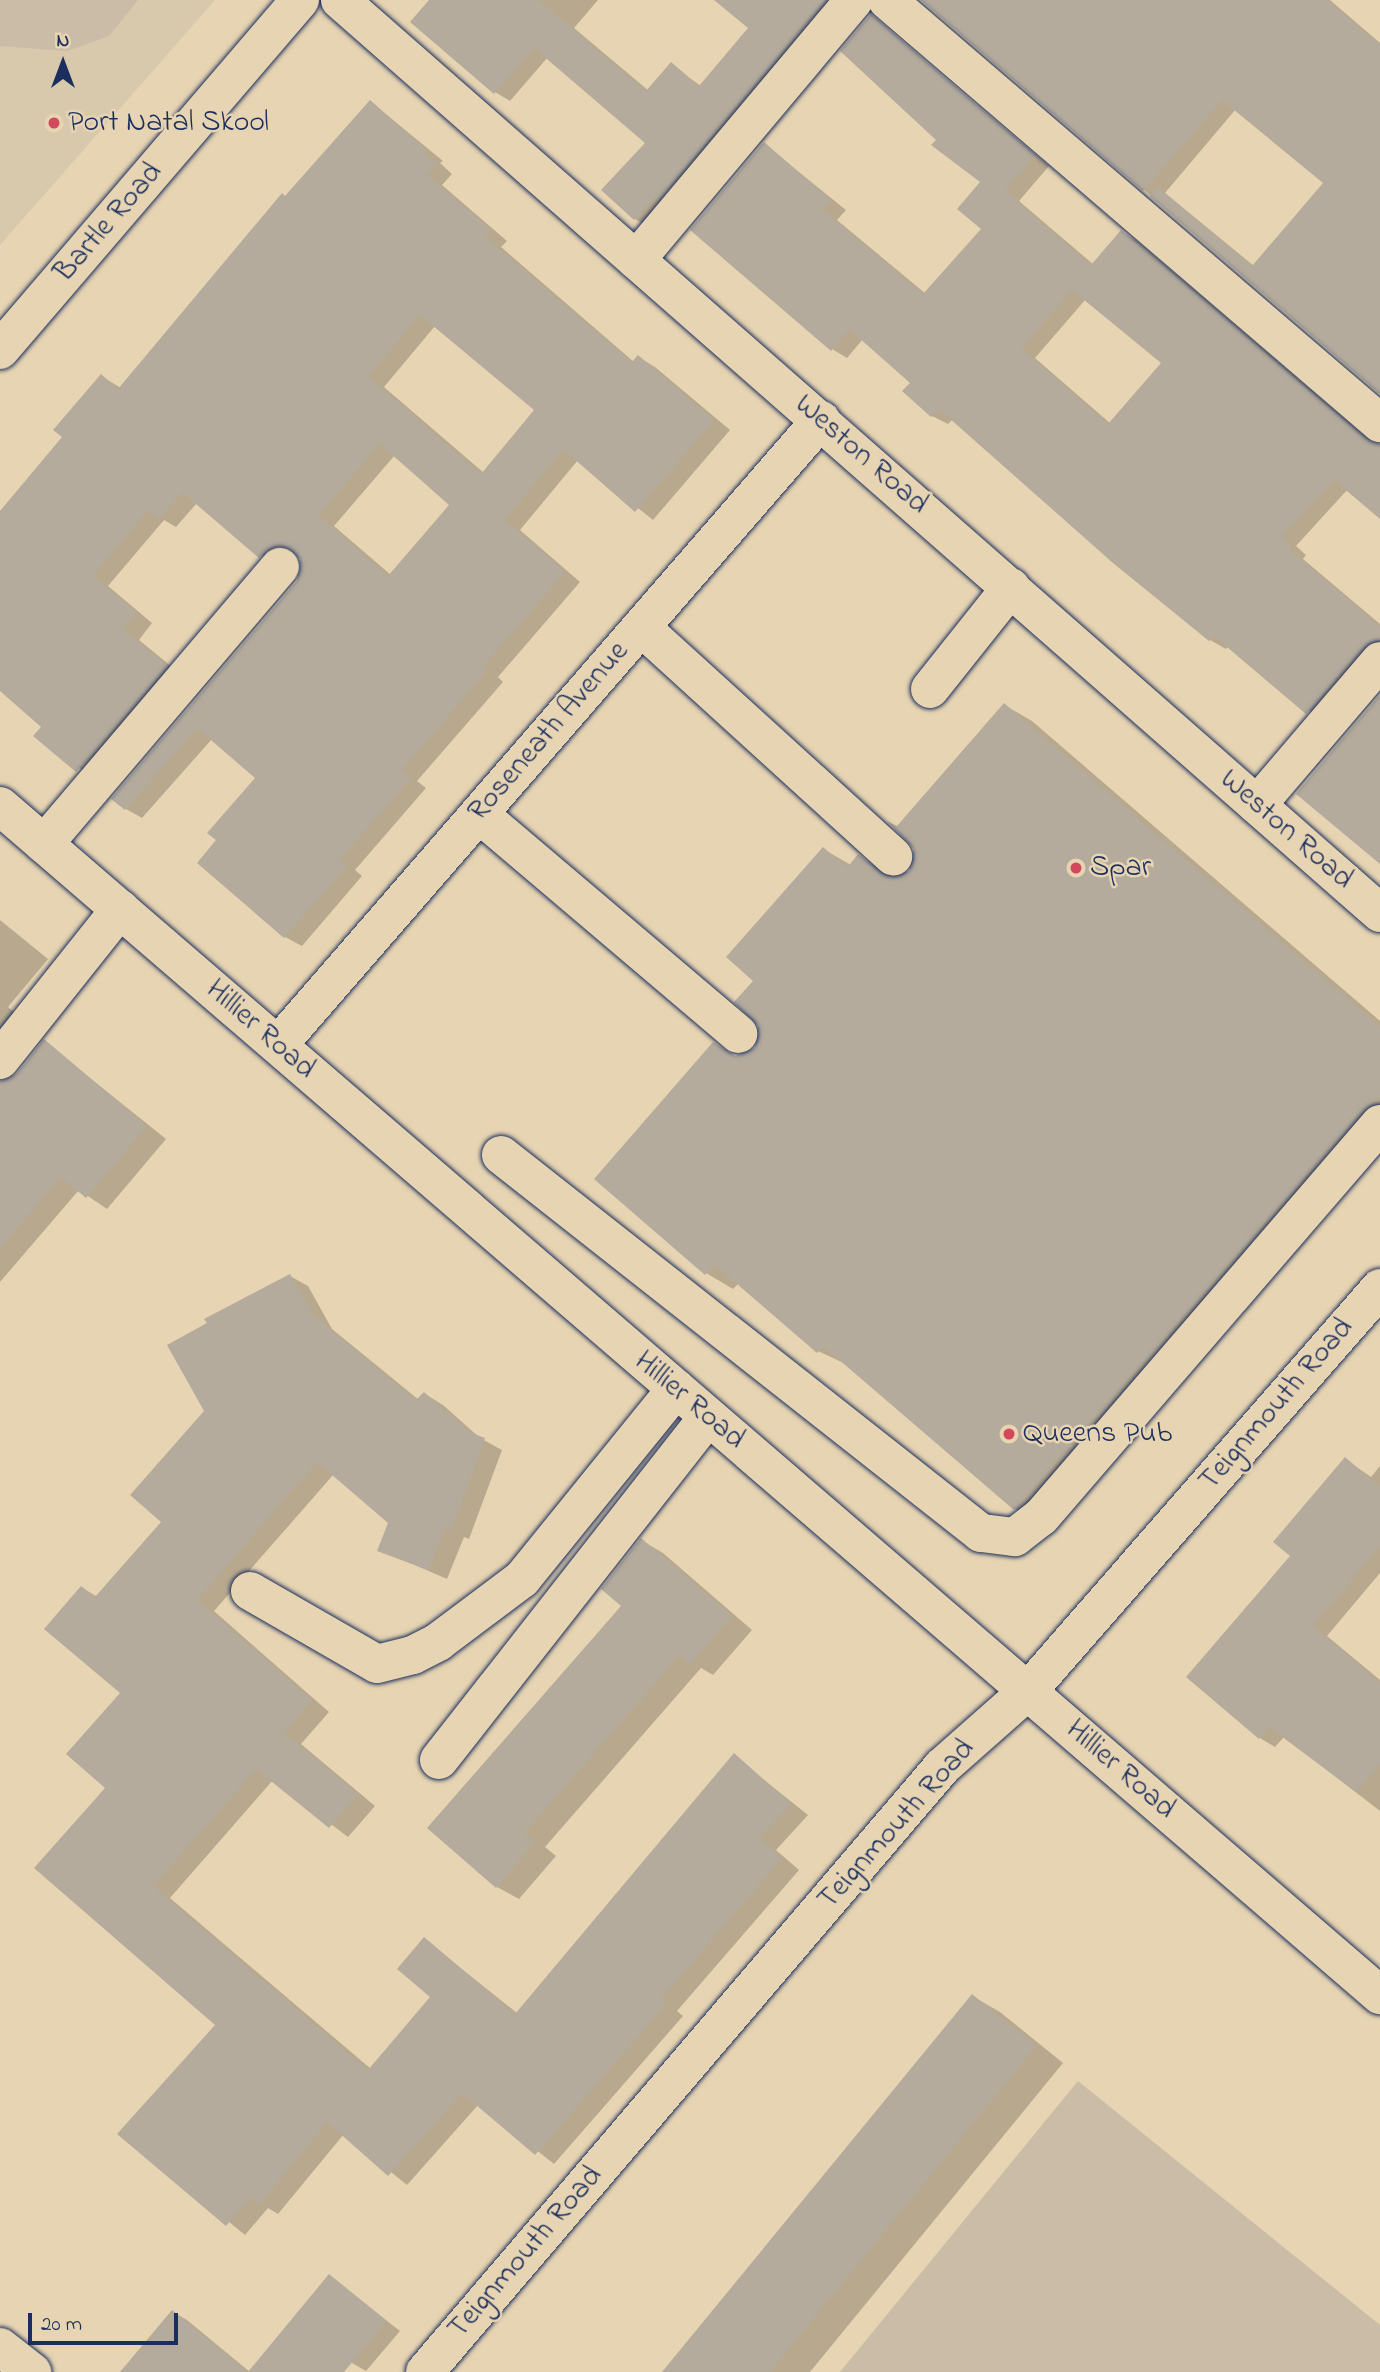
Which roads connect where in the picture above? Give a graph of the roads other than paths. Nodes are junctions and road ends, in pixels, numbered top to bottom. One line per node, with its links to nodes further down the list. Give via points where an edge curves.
1 (300, 0): 6 (street, Bartle Road)
2 (340, 0): 5 (street, Weston Road)
3 (854, 0): 5 (street)
4 (887, 0): 8 (street)
5 (636, 260): 7 (street, Weston Road)
6 (0, 350)
7 (821, 420): 10 (street, Weston Road); 11 (street, Roseneath Avenue)
8 (1380, 423)
9 (280, 567): 17 (street)
10 (1011, 587): 13 (street); 14 (street, Weston Road)
11 (641, 626): 16 (street, Roseneath Avenue); 18 (street)
12 (1380, 661): 14 (street)
13 (930, 689)
14 (1257, 805): 20 (street, Weston Road)
15 (0, 806): 17 (street, Hillier Road)
16 (479, 814): 21 (street); 22 (street, Roseneath Avenue)
17 (44, 844): 19 (street, Hillier Road)
18 (893, 856)
19 (120, 909): 22 (street, Hillier Road); 23 (street)
20 (1380, 913)
21 (738, 1034)
22 (278, 1045): 27 (street, Hillier Road)
23 (0, 1060)
24 (1380, 1124): 25 (street, via 1041,1517 1015,1537 981,1533)
25 (501, 1155)
26 (1380, 1288): 30 (street, Teignmouth Road)
27 (676, 1390): 28 (street, Hillier Road); 29 (street, via 522,1579 438,1642 413,1655 377,1664)
28 (708, 1417): 30 (street, Hillier Road); 31 (street)
29 (250, 1591)
30 (1028, 1691): 32 (street, Hillier Road); 35 (street, Teignmouth Road, via 942,1767)
31 (439, 1760)
32 (1380, 1995)
33 (0, 2347): 34 (street)
34 (32, 2372)
35 (425, 2372)

